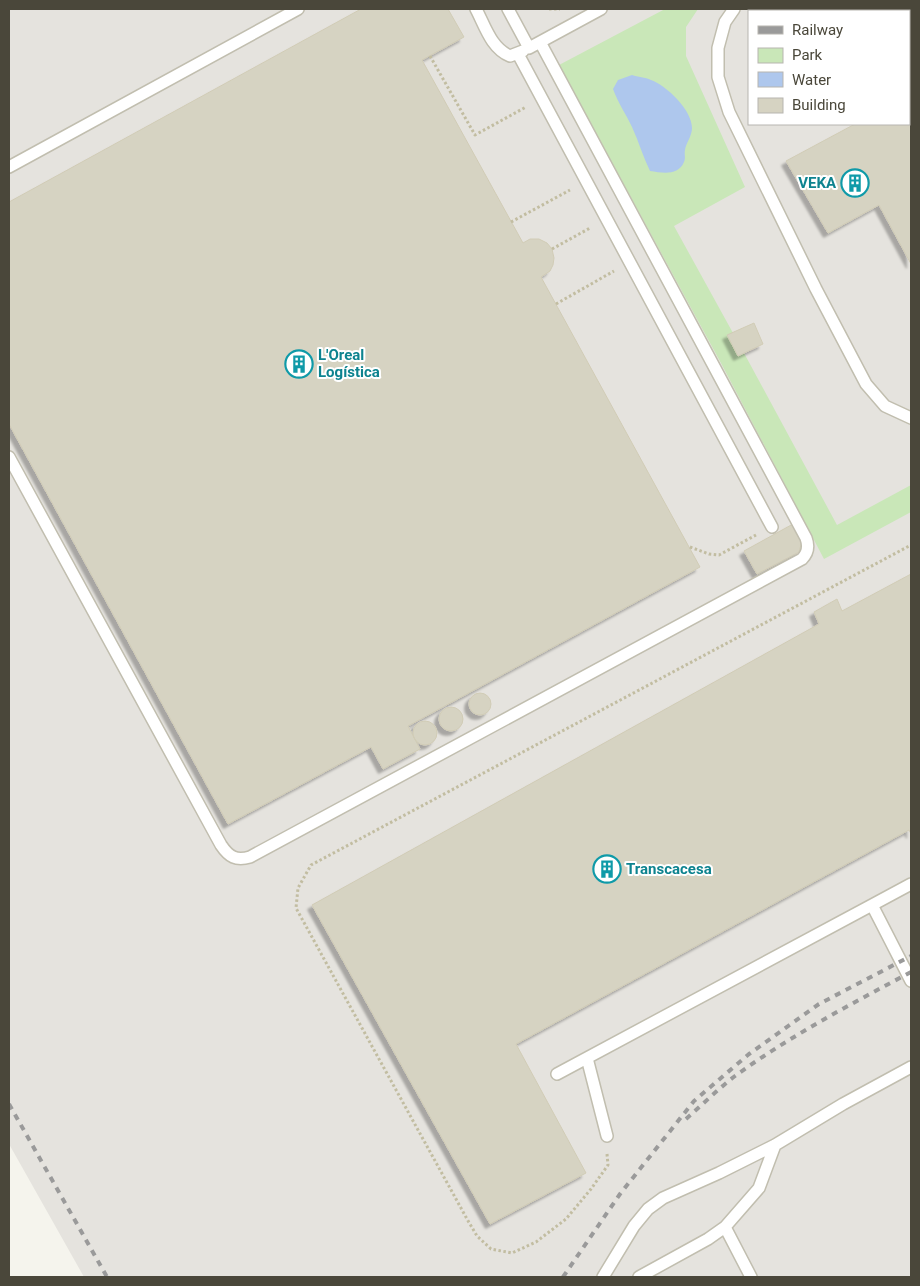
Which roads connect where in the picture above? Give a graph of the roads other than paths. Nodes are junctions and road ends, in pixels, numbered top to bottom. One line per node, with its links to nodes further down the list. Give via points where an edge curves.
1 (298, 9): 9 (lane)
2 (476, 9): 8 (lane, via 502,53)
3 (508, 9): 7 (lane)
4 (601, 9): 6 (lane)
5 (734, 9): 10 (lane, via 725,22 718,48 718,77 729,112 866,384 885,406)
6 (540, 42): 7 (lane); 11 (lane, via 806,538 808,549 802,559 250,857 234,858 221,846)
7 (529, 48): 8 (lane)
8 (518, 54): 12 (lane)
9 (9, 167)
10 (911, 418)
11 (9, 457)
12 (772, 527)
13 (911, 884): 14 (lane)
14 (872, 905): 15 (lane); 16 (lane)
15 (911, 981)
16 (587, 1058): 18 (lane); 19 (lane)
17 (911, 1066): 20 (lane)
18 (557, 1074)
19 (607, 1136)
20 (774, 1145): 21 (lane, via 759,1188); 22 (lane, via 671,1194 648,1209 634,1226)
21 (725, 1227): 23 (lane); 24 (lane)
22 (604, 1277)
23 (639, 1277)
24 (750, 1277)

